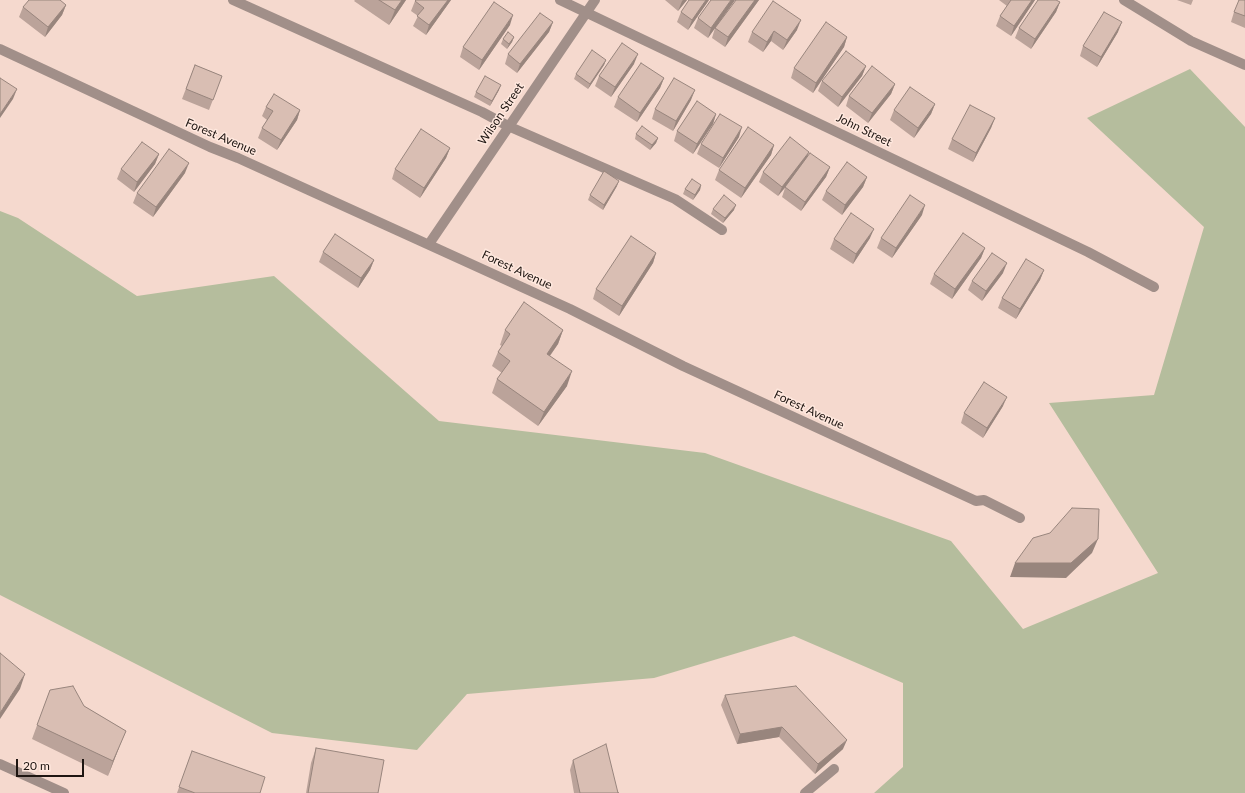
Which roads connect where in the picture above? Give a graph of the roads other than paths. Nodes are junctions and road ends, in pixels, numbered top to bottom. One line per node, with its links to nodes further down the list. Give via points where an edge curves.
1 (233, 0): 8 (street)
2 (560, 0): 5 (street, John Street)
3 (595, 0): 5 (street, Wilson Street)
4 (1124, 0): 7 (street, via 1191,41)
5 (587, 12): 8 (street, Wilson Street); 11 (street, John Street, via 1082,249)
6 (0, 49): 10 (street, Forest Avenue, via 210,147)
7 (1245, 65)
8 (508, 126): 9 (street, via 675,198); 10 (street, Wilson Street)
9 (722, 230)
10 (429, 244): 12 (street, Forest Avenue, via 570,309 683,366 976,501 984,500)
11 (1154, 287)
12 (1020, 518)
13 (0, 764): 15 (street)
14 (834, 769): 16 (street)
15 (64, 793)
16 (805, 793)

